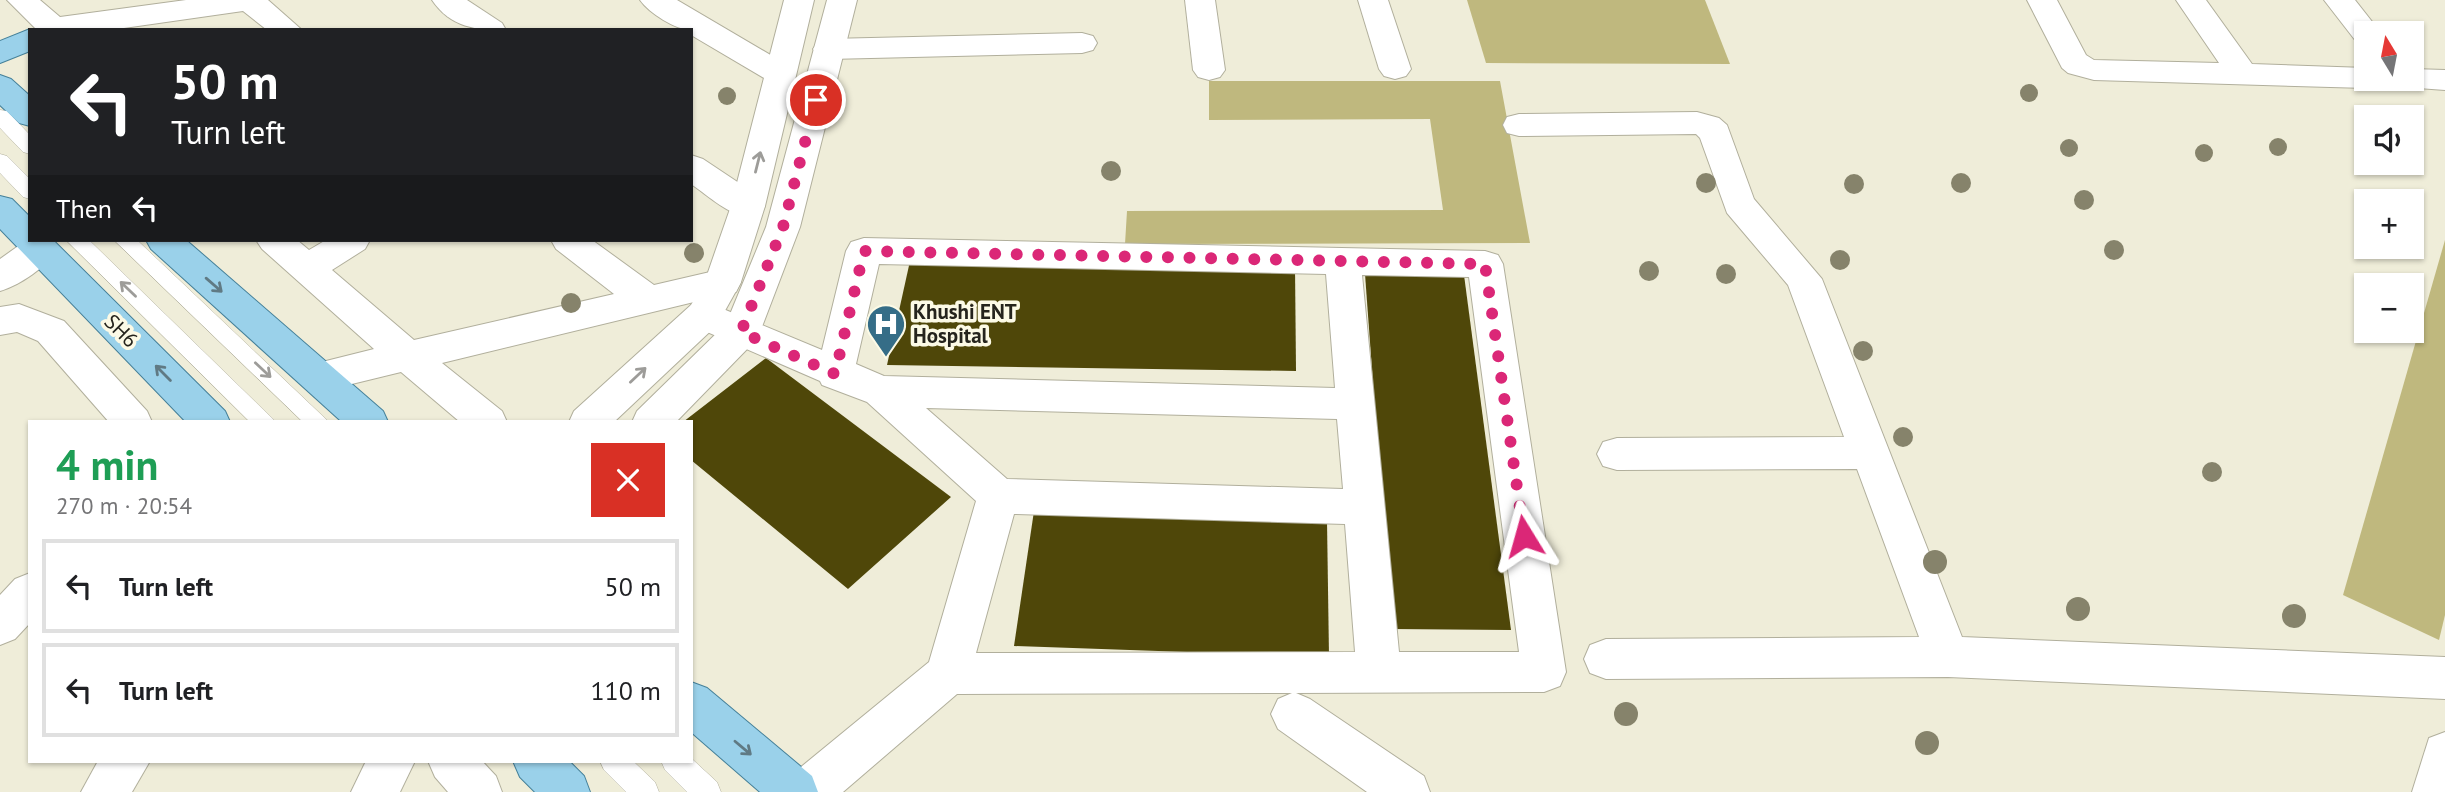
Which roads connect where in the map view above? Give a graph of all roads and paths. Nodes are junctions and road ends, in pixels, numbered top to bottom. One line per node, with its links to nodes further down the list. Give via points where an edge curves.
1 (22, 0): 13 (street)
2 (447, 0): 15 (street)
3 (655, 0): 16 (street)
4 (799, 0): 23 (street)
5 (842, 0): 19 (street)
6 (1200, 0): 22 (street)
7 (1373, 0): 21 (street)
8 (2042, 0): 24 (street, via 2079,66)
9 (2191, 0): 24 (street)
10 (2339, 0): 12 (street)
11 (251, 1): 13 (street); 14 (street)
12 (2356, 21)
13 (49, 25)
14 (285, 28)
15 (488, 28)
16 (695, 28): 23 (street)
17 (28, 37): 20 (main road)
18 (1082, 43): 19 (street)
19 (829, 49): 53 (street, via 783,227)
20 (0, 53)
21 (1395, 69)
22 (1209, 70)
23 (780, 74): 36 (street, one-way to 23)
24 (2243, 74): 25 (street)
25 (2354, 78)
26 (2424, 80): 27 (street)
27 (2445, 80)
28 (0, 86): 29 (main road)
29 (28, 113)
30 (0, 116): 32 (lane)
31 (1518, 125): 67 (street, via 1707,126 1714,133 1739,204 1804,279)
32 (28, 145)
33 (0, 161): 35 (lane)
34 (693, 168): 36 (street)
35 (13, 205): 37 (main road, SH6)
36 (748, 206): 49 (street)
37 (28, 226)
38 (38, 242): 48 (street)
39 (40, 242): 59 (main road, SH6, one-way to 39)
40 (78, 242): 61 (lane, one-way to 40)
41 (126, 242): 62 (lane, one-way to 62)
42 (165, 242): 56 (main road, one-way to 56)
43 (277, 242): 47 (street)
44 (350, 242): 47 (street)
45 (571, 242): 50 (street)
46 (1343, 261): 55 (street, via 864,251); 58 (street); 75 (street, via 1485,264 1544,672)
47 (307, 268): 54 (street)
48 (0, 278)
49 (723, 282): 50 (street); 51 (street)
50 (646, 298): 54 (street)
51 (704, 316): 53 (street); 65 (street, one-way to 51)
52 (0, 321): 60 (street, via 19,318 51,331)
53 (741, 332): 55 (street); 66 (street)
54 (407, 356): 56 (street); 64 (street)
55 (835, 374): 57 (street)
56 (319, 377): 63 (main road)
57 (881, 391): 58 (street); 69 (street)
58 (1355, 404): 70 (street)
59 (198, 417)
60 (131, 420)
61 (263, 420)
62 (316, 420)
63 (367, 420)
64 (486, 420)
65 (591, 420)
66 (653, 420)
67 (1872, 453): 68 (street); 73 (street)
68 (1617, 454)
69 (998, 496): 70 (street); 76 (street)
70 (1365, 507): 75 (street)
71 (28, 594): 72 (street)
72 (0, 625)
73 (1948, 657): 74 (street); 77 (street)
74 (1606, 659)
75 (1378, 672): 76 (street)
76 (948, 674): 94 (street)
77 (2445, 678)
78 (693, 706): 93 (main road, one-way to 93)
79 (1294, 714): 95 (street)
80 (2445, 754): 96 (street)
81 (126, 763): 87 (street)
82 (391, 763): 88 (street)
83 (453, 763): 89 (street)
84 (538, 763): 90 (main road)
85 (616, 763): 91 (lane)
86 (677, 763): 92 (lane)
87 (104, 792)
88 (374, 792)
89 (480, 792)
90 (567, 792)
91 (645, 792)
92 (707, 792)
93 (795, 792)
94 (807, 792)
95 (1407, 792)
96 (2435, 792)

